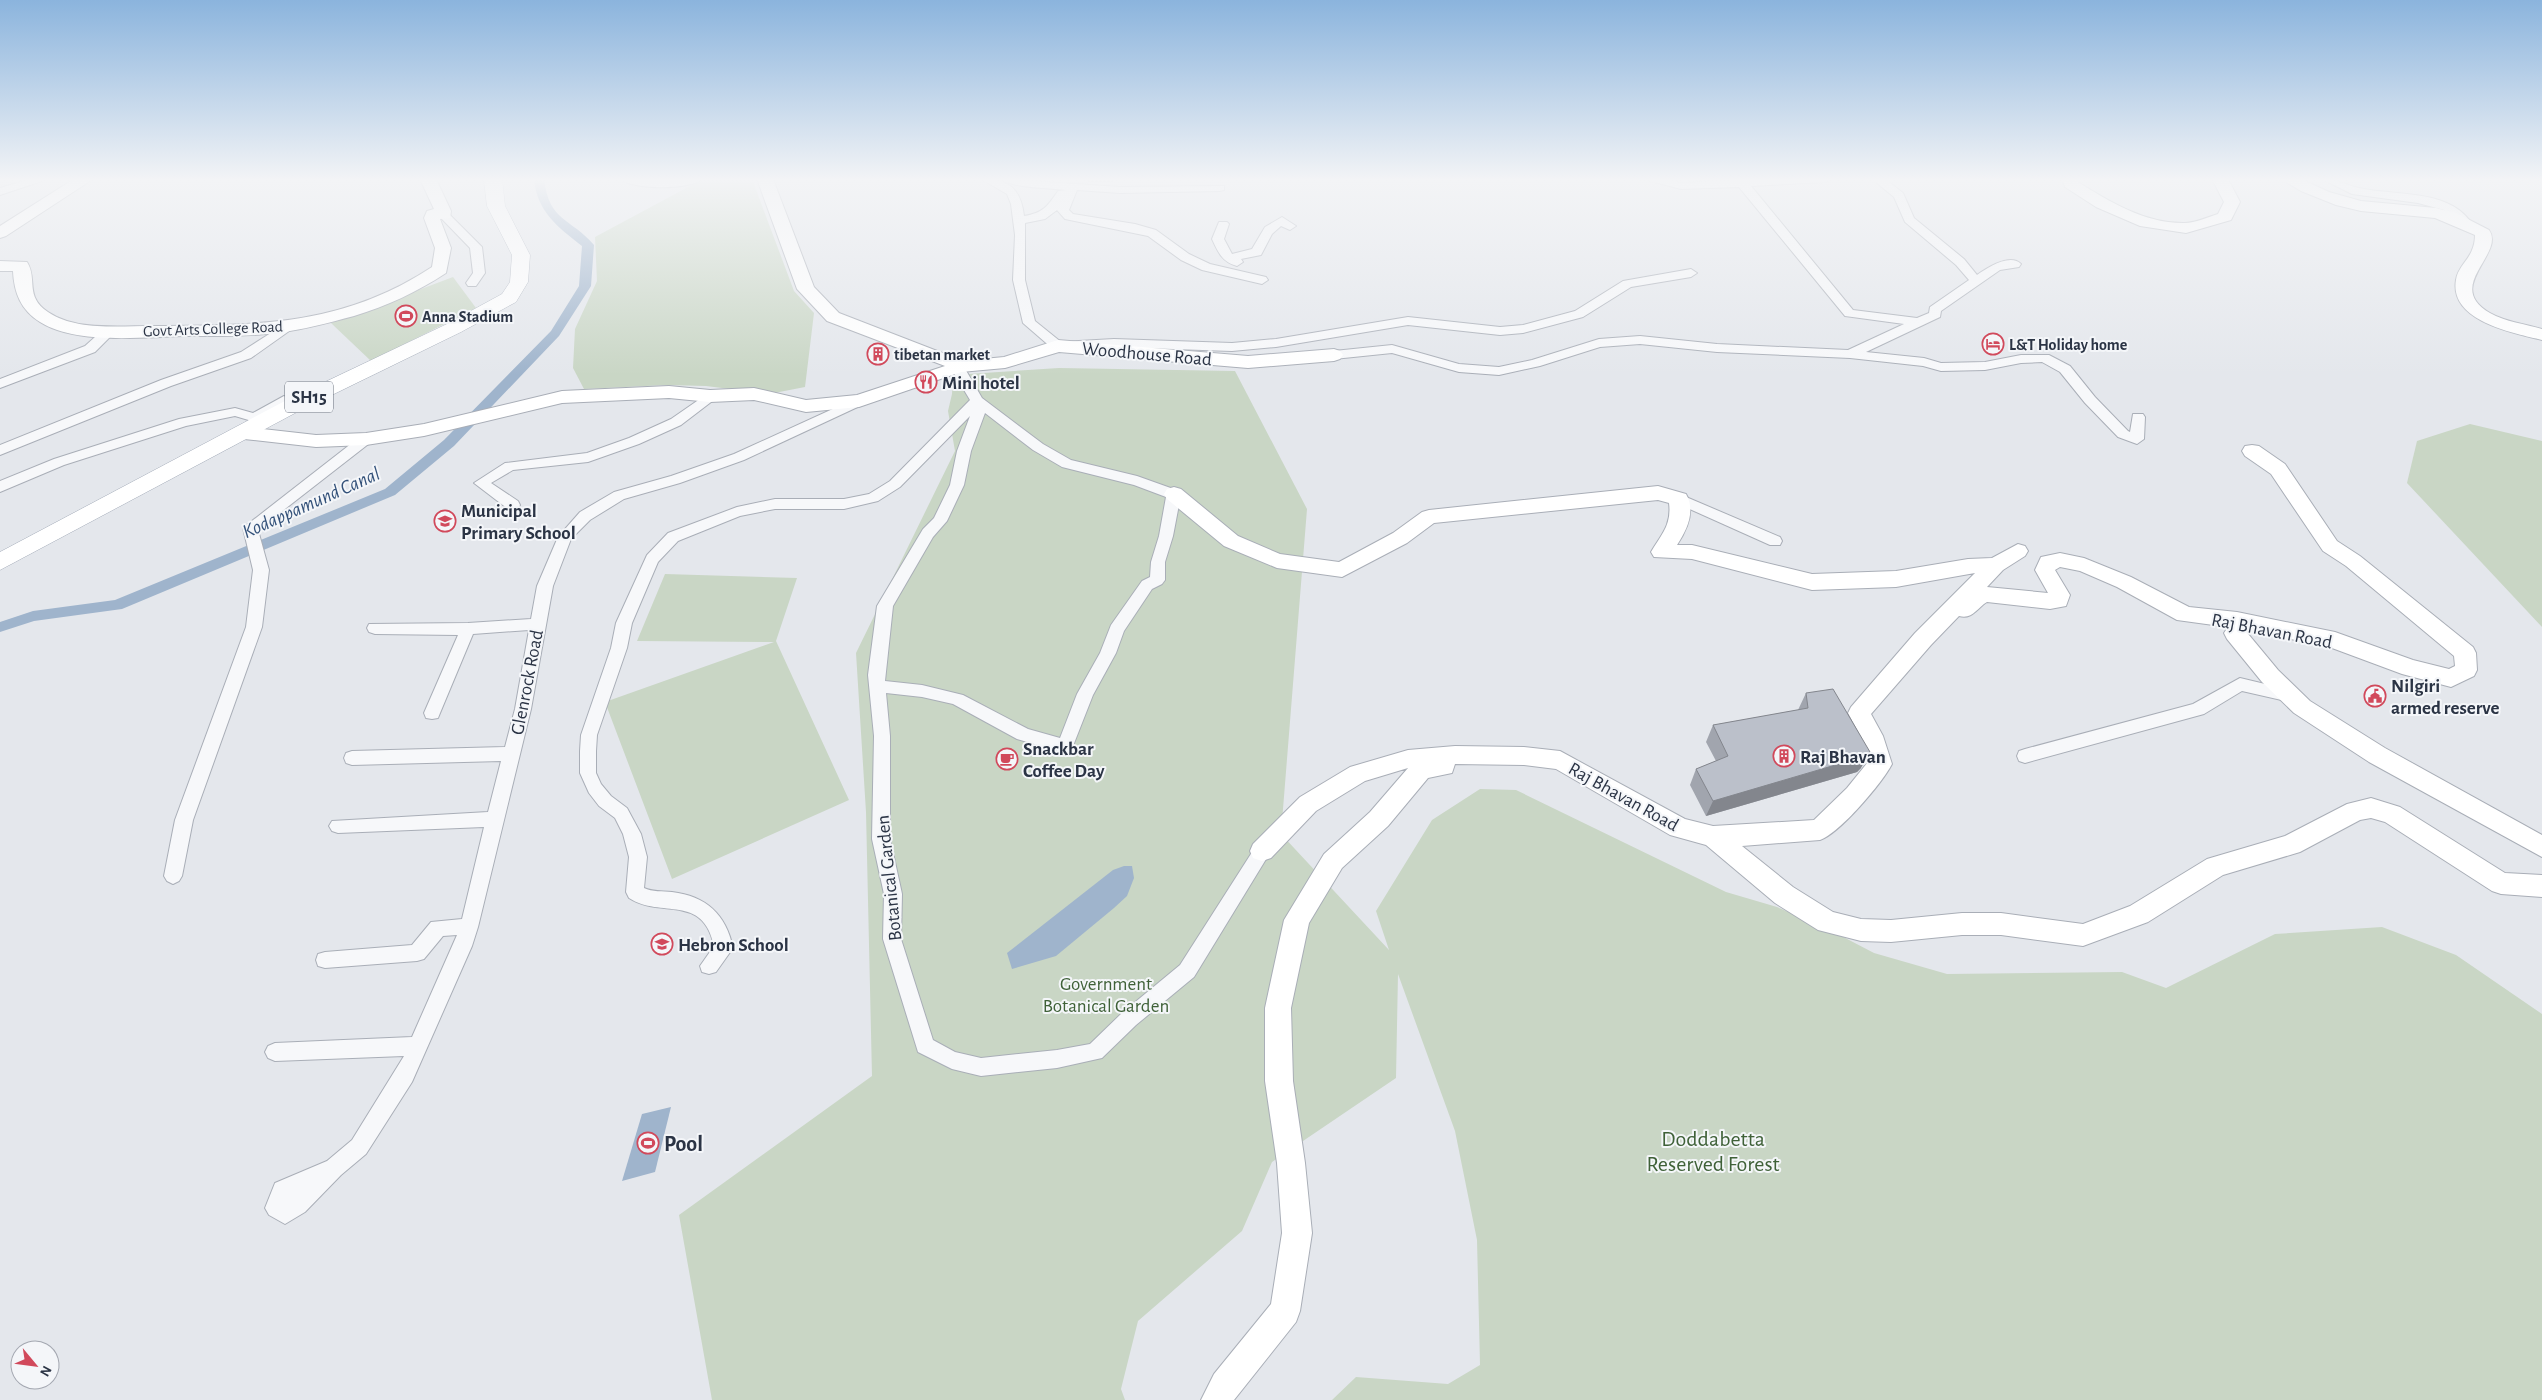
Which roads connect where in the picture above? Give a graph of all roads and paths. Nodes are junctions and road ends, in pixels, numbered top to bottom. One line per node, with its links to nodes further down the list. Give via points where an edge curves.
1 (442, 244): 19 (street, Govt Arts College Road, via 440,269 420,284 393,297)
2 (473, 244): 17 (street, via 479,273)
3 (516, 244): 32 (main road, SH15, via 521,255 519,282 509,298)
4 (789, 244): 25 (street, via 806,289 832,317)
5 (1021, 244): 22 (street, via 1019,280 1029,323)
6 (1168, 244): 12 (street, via 1206,267 1262,280 1262,276)
7 (1221, 244): 12 (street)
8 (1261, 244): 12 (street, via 1257,252)
9 (1793, 244): 18 (street, via 1849,312)
10 (1939, 244): 16 (street)
11 (2483, 244): 21 (street, via 2464,278 2466,298 2484,317)
12 (1229, 258)
13 (2015, 264): 16 (street, via 1996,267)
14 (0, 266): 20 (street, Govt Arts College Road, via 20,266 24,294 36,312 63,327)
15 (1691, 273): 22 (street, via 1627,284 1579,314 1524,329 1500,331 1408,321 1285,342 1232,347 1114,343)
16 (1976, 281): 18 (street, via 1934,310 1936,314)
17 (472, 284)
18 (1918, 322): 23 (street)
19 (288, 326): 20 (street, Govt Arts College Road); 34 (street, via 246,355 166,383)
20 (110, 331): 26 (street, via 90,349)
21 (2542, 336)
22 (1058, 346): 24 (street, Woodhouse Road, via 1248,362); 25 (street, Woodhouse Road, via 1005,362)
23 (1850, 354): 24 (street, via 1717,348 1640,340 1598,343 1499,371 1459,368 1392,349); 31 (street, via 1942,367 1985,366 2044,358 2064,369 2123,434 2137,439)
24 (1334, 355)
25 (958, 368): 29 (street, Woodhouse Road); 30 (street)
26 (0, 384)
27 (710, 396): 29 (street, Woodhouse Road, via 754,394 806,406); 33 (street, Woodhouse Road, via 668,392 562,397 424,430); 39 (street, via 676,422 634,441 588,457 510,466 481,483)
28 (284, 400): 32 (street)
29 (859, 401): 44 (street, Glenrock Road, via 739,457 675,480 619,495 585,516 565,537 545,586)
30 (977, 401): 37 (street, via 1038,447 1067,464); 49 (street, Botanical Garden, via 979,410 964,451 957,485 940,521 928,533 885,606 876,675); 65 (street, via 895,484 873,498 844,504 775,504 737,512 674,538 652,559 624,623 619,648 589,735 588,773 605,801 622,812 632,834 638,857 635,892 645,899 697,906 710,915 722,930 724,948)
31 (2138, 417)
32 (255, 424): 33 (street, Woodhouse Road, via 316,441); 36 (street, via 235,412 216,414 58,462); 42 (main road, SH15)
33 (366, 439): 61 (street, via 250,528 261,570 254,627 184,820)
34 (0, 450)
35 (2252, 451): 48 (street, Raj Bhavan Road, via 2278,469 2330,546 2353,561 2465,653 2466,670 2451,678 2410,668 2327,638 2237,620 2185,614 2124,582 2084,565 2060,560 2048,562 2045,570 2059,601 2004,595 1980,596 1942,632)
36 (0, 487)
37 (1174, 494): 38 (street, via 1231,541 1277,561 1342,570 1400,538 1428,517 1658,493); 49 (street, via 1158,562 1157,580 1147,585 1117,629 1108,654 1085,694 1065,746 1023,734 957,699)
38 (1679, 499): 40 (street); 43 (street, via 1682,516 1675,533 1661,552 1692,552 1812,582 1896,579 1968,566)
39 (514, 505)
40 (1775, 541)
41 (2018, 551): 43 (street, Raj Bhavan Road)
42 (0, 562)
43 (1996, 565): 48 (street, Raj Bhavan Road)
44 (537, 624): 46 (street); 52 (street, Glenrock Road, via 523,708)
45 (375, 628): 46 (street)
46 (468, 629): 51 (street)
47 (2259, 636): 50 (street, via 2235,633)
48 (1923, 639): 58 (street, Raj Bhavan Road, via 1859,713 1872,736 1880,764 1820,830)
49 (878, 686): 60 (street, Botanical Garden, via 882,736 881,839 893,894 892,939 925,1046 952,1060 981,1067 1095,1052 1186,971)
50 (2290, 696): 54 (street, via 2240,684 2198,709); 59 (street, via 2377,755)
51 (432, 713)
52 (511, 754): 55 (street); 56 (street, Glenrock Road)
53 (1497, 756): 58 (street, Raj Bhavan Road, via 1560,760 1679,828); 60 (street, Raj Bhavan Road, via 1408,759 1358,774 1308,804); 69 (street, via 1421,770 1379,819 1333,861 1297,920 1278,1008 1279,1081 1298,1233 1285,1311 1225,1385)
54 (2025, 756)
55 (352, 758)
56 (494, 818): 57 (street); 63 (street, Glenrock Road)
57 (338, 826)
58 (1713, 836): 62 (street, via 1784,895 1827,922 1861,930 2001,924 2083,936 2139,914 2216,866 2291,845 2355,811 2371,808 2392,814 2501,883)
59 (2542, 847)
60 (1262, 851)
61 (173, 876)
62 (2542, 886)
63 (469, 927): 64 (street, via 438,928 417,953); 66 (street, Glenrock Road, via 464,946)
64 (325, 960)
65 (709, 966)
66 (418, 1046): 67 (street); 68 (street, Glenrock Road, via 405,1075 359,1147)
67 (275, 1052)
68 (334, 1168)
69 (1217, 1400)

